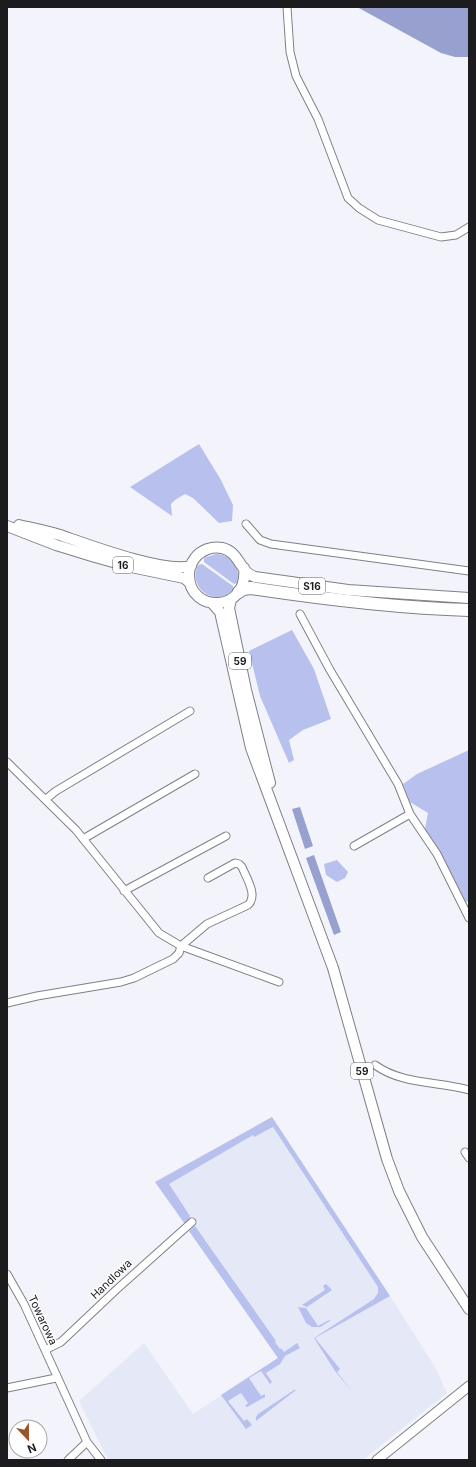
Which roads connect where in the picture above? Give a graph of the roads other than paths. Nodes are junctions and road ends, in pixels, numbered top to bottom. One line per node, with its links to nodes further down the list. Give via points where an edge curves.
1 (287, 7): 2 (street, via 290,52 296,76 318,119 348,198 378,220 441,237 456,235)
2 (469, 227)
3 (7, 522): 6 (main road, 16, via 134,558 182,567)
4 (246, 524): 8 (street, via 260,540 271,544)
5 (7, 526): 9 (main road, 16, via 56,545 131,567 184,578)
6 (191, 566): 7 (main road, via 201,552 216,548 230,551 241,561); 9 (main road)
7 (244, 568): 10 (main road, via 244,583); 11 (main road, S16, via 255,577 316,586 384,594)
8 (469, 571)
9 (190, 583): 12 (main road, 16, via 198,596)
10 (235, 596): 12 (main road, via 219,604); 13 (highway, S16, via 244,589 251,588 342,601 426,609); 20 (main road, 59, via 229,608 241,668)
11 (469, 598)
12 (212, 603): 20 (main road, 59, via 220,612 251,748)
13 (469, 610)
14 (300, 614): 19 (street, via 398,784)
15 (190, 711): 18 (street, via 56,791)
16 (7, 762): 18 (street)
17 (195, 774): 22 (street)
18 (46, 800): 22 (street)
19 (410, 814): 23 (street); 26 (street, via 437,854)
20 (280, 821): 34 (main road, 59, via 333,968 386,1159 422,1236)
21 (226, 836): 25 (street)
22 (83, 839): 25 (street)
23 (354, 846)
24 (208, 878): 27 (street, via 234,863 239,864 253,896 252,901 207,924)
25 (124, 891): 27 (street, via 159,934)
26 (469, 918)
27 (181, 946): 28 (street); 29 (street, via 173,959 121,982)
28 (280, 982)
29 (7, 1003)
30 (375, 1065): 31 (street, via 404,1079)
31 (469, 1090)
32 (192, 1222): 35 (street, Handlowa, via 61,1342)
33 (8, 1278): 35 (street, Towarowa, via 24,1304)
34 (469, 1310)
35 (45, 1350): 36 (street, Towarowa)
36 (56, 1378): 39 (street); 41 (street, Towarowa)
37 (469, 1382): 40 (street)
38 (469, 1386): 40 (street)
39 (7, 1388)
40 (460, 1392): 44 (street)
41 (87, 1442): 42 (street); 43 (street, Towarowa)
42 (68, 1460)
43 (101, 1460)
44 (377, 1460)

